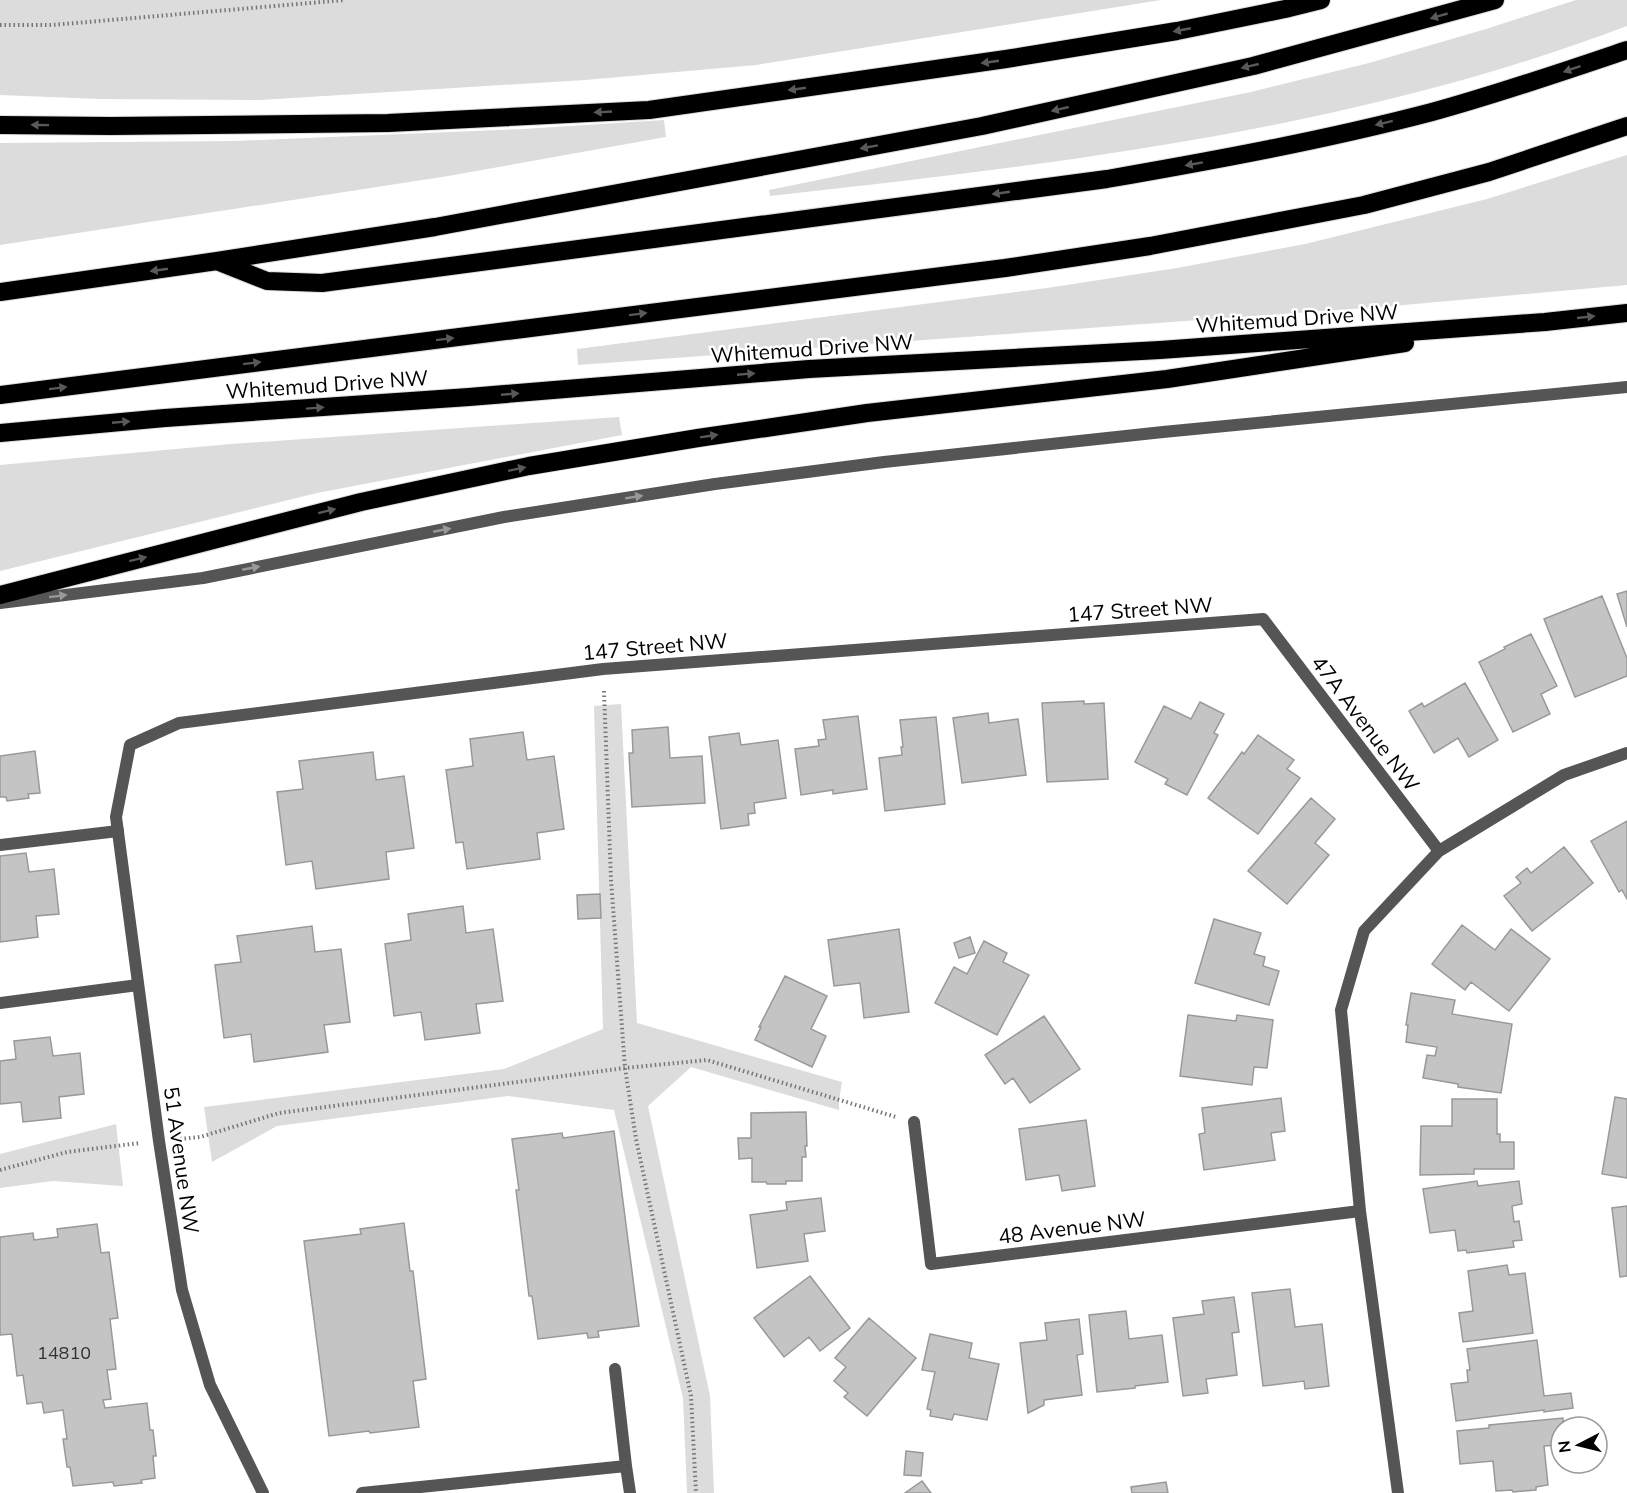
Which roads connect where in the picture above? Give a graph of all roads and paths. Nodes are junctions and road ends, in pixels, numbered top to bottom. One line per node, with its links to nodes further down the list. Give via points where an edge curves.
1 (345, 0): 4 (path)
2 (1321, 0): 6 (highway, one-way to 6, via 1177,31 1017,58 650,110 388,123)
3 (1495, 0): 8 (highway, one-way to 8, via 1253,66 982,126 435,227)
4 (0, 26)
5 (1627, 50): 8 (highway, one-way to 8, via 1422,114 1294,144 1107,179 322,283 267,281)
6 (0, 125)
7 (1627, 126): 13 (highway, one-way to 7, via 1005,268 1150,246 1364,205 1490,172)
8 (217, 261): 9 (highway, one-way to 9)
9 (0, 292)
10 (1627, 313): 11 (highway, Whitemud Drive NW, one-way to 10)
11 (1545, 322): 14 (highway, Whitemud Drive NW, one-way to 11, via 809,369 1172,350); 15 (highway, one-way to 11, via 361,502 529,466 867,412 1167,379)
12 (1627, 387): 16 (street, one-way to 12, via 203,578 504,517 726,482 1164,432)
13 (0, 395)
14 (0, 433)
15 (0, 595)
16 (0, 603)
17 (1263, 620): 18 (street, 147 Street NW); 23 (street, 47A Avenue NW)
18 (603, 669): 20 (street, 147 Street NW, via 178,723 130,745); 26 (path, via 611,880)
19 (1627, 753): 23 (street, via 1564,775)
20 (116, 817): 21 (street, 51 Avenue NW)
21 (118, 831): 22 (street); 24 (street, 51 Avenue NW)
22 (0, 845)
23 (1439, 851): 30 (street, via 1364,931 1341,1010)
24 (138, 985): 25 (street); 28 (street, 51 Avenue NW)
25 (0, 1003)
26 (625, 1068): 27 (path, via 707,1060); 28 (path, via 279,1113 200,1137); 36 (path, via 636,1139 691,1396)
27 (914, 1122): 30 (street, 48 Avenue NW, via 931,1264)
28 (159, 1141): 29 (path, via 66,1152); 33 (street, 51 Avenue NW, via 182,1290 210,1385)
29 (0, 1170)
30 (1360, 1211): 37 (street)
31 (615, 1369): 32 (street)
32 (627, 1466): 34 (street); 35 (street)
33 (263, 1493)
34 (362, 1493)
35 (630, 1493)
36 (696, 1493)
37 (1398, 1493)

